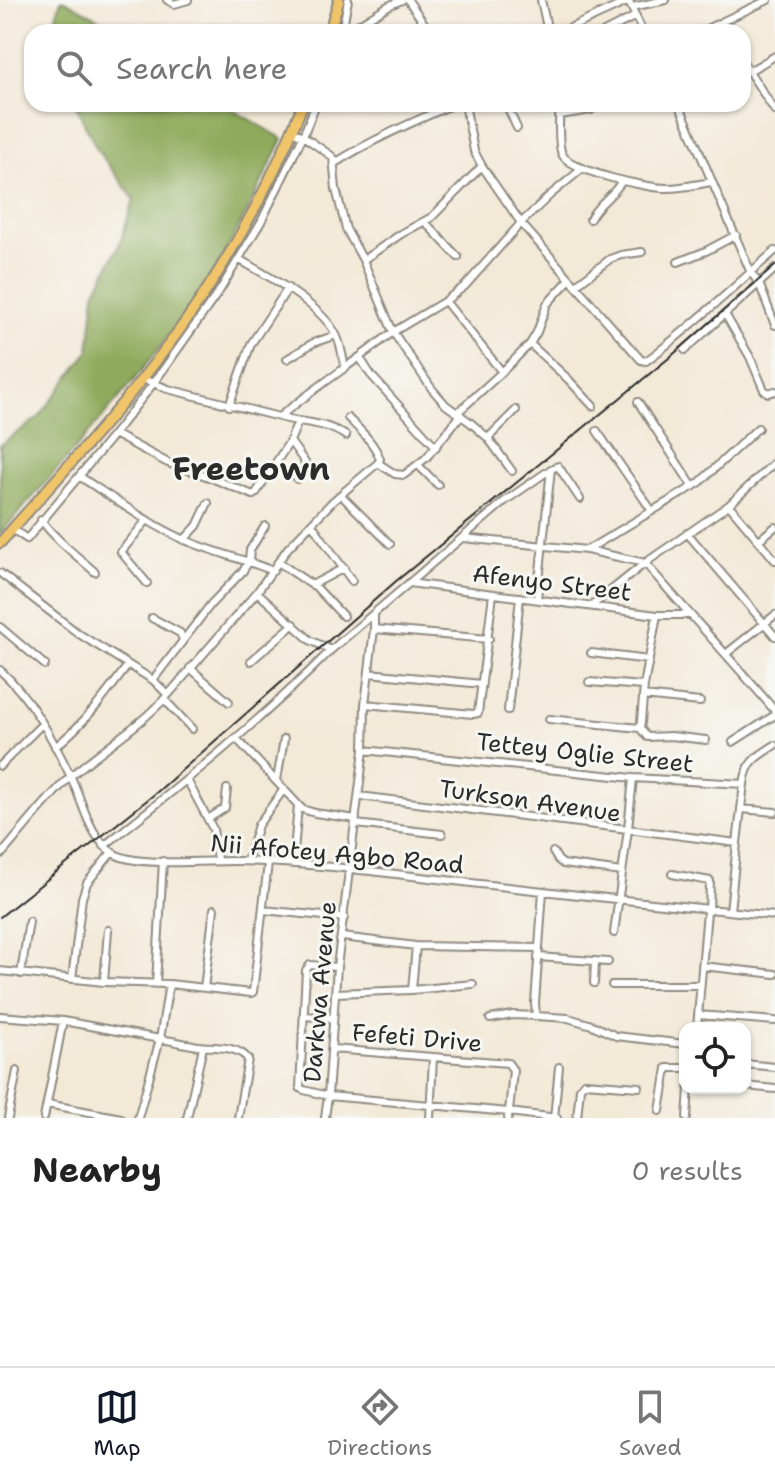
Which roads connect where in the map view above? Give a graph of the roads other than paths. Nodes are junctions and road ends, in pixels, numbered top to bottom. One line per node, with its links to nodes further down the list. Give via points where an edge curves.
1 (167, 0): 2 (street)
2 (188, 0)
3 (339, 0): 12 (highway)
4 (348, 0): 13 (street)
5 (402, 0): 14 (street)
6 (408, 0): 15 (street)
7 (541, 0): 16 (street)
8 (666, 0): 10 (street)
9 (768, 0): 20 (street)
10 (630, 3): 11 (street); 17 (street)
11 (636, 16): 18 (street); 19 (street)
12 (332, 24)
13 (345, 24)
14 (358, 24)
15 (424, 24)
16 (546, 24)
17 (580, 24)
18 (620, 24)
19 (640, 24)
20 (719, 24)
21 (775, 56): 22 (street)
22 (751, 70)
23 (751, 74): 24 (street)
24 (775, 111)
25 (300, 112): 35 (highway)
26 (313, 112): 36 (street)
27 (436, 112): 37 (street)
28 (468, 112): 38 (street, via 471,140)
29 (510, 112): 34 (street)
30 (560, 112): 33 (street)
31 (579, 112): 33 (street)
32 (682, 112): 41 (street)
33 (560, 115): 39 (street, via 562,156)
34 (517, 128)
35 (292, 131): 36 (street); 68 (highway, via 213,280)
36 (303, 136): 37 (street); 49 (street)
37 (335, 163): 50 (street, via 346,229)
38 (482, 166): 43 (street); 44 (street)
39 (583, 168): 40 (street); 44 (street)
40 (622, 181): 41 (street, via 652,188); 42 (street)
41 (712, 182): 45 (street)
42 (590, 219)
43 (425, 222): 48 (street); 50 (street)
44 (521, 223): 54 (street); 57 (street, via 473,278)
45 (736, 235): 51 (street); 53 (street)
46 (775, 251): 53 (street)
47 (642, 252): 54 (street, via 610,259)
48 (458, 257)
49 (240, 260): 56 (street); 69 (street)
50 (363, 260): 60 (street)
51 (678, 262)
52 (775, 269): 55 (street)
53 (751, 273): 54 (street, via 646,361); 55 (street)
54 (573, 282): 62 (street, via 547,304)
55 (759, 283): 58 (street); 59 (street)
56 (288, 288): 61 (street); 72 (street, via 251,344)
57 (445, 301): 60 (street); 67 (street)
58 (725, 314): 63 (street); 70 (street, via 764,390)
59 (775, 325)
60 (393, 332): 64 (street); 75 (street, via 432,389)
61 (336, 335): 65 (street); 66 (street)
62 (530, 344): 67 (street); 73 (street)
63 (685, 350)
64 (360, 358): 66 (street); 85 (street)
65 (287, 359)
66 (345, 367): 76 (street)
67 (502, 372): 75 (street)
68 (143, 379): 69 (street); 105 (highway)
69 (153, 384): 72 (street); 81 (street)
70 (775, 391)
71 (638, 402): 94 (street)
72 (229, 406): 76 (street)
73 (593, 406)
74 (516, 410): 83 (street)
75 (459, 414): 83 (street); 85 (street)
76 (279, 417): 78 (street)
77 (348, 418): 87 (street, via 379,454)
78 (298, 422): 82 (street, via 332,427); 84 (street)
79 (758, 428): 94 (street)
80 (597, 431): 99 (street)
81 (114, 434): 84 (street, via 168,463 253,495); 91 (street)
82 (346, 436)
83 (488, 438): 90 (street)
84 (290, 441): 92 (street, via 306,464)
85 (436, 447): 88 (street)
86 (775, 462): 98 (street)
87 (378, 463): 88 (street, via 404,475); 95 (street)
88 (419, 466): 93 (street)
89 (551, 469): 96 (street, via 562,468); 107 (street); 112 (street)
90 (512, 471)
91 (79, 476): 100 (street); 101 (street)
92 (297, 479)
93 (438, 485)
94 (693, 487): 99 (street)
95 (341, 495): 102 (street); 111 (street)
96 (580, 499)
97 (208, 503): 108 (street)
98 (729, 505): 106 (street); 109 (street)
99 (652, 511): 113 (street)
100 (41, 520): 105 (street, via 27,539); 120 (street)
101 (147, 520): 108 (street); 123 (street, via 121,552)
102 (312, 524): 116 (street); 118 (street)
103 (265, 526): 115 (street)
104 (775, 527): 109 (street)
105 (12, 529): 110 (highway)
106 (687, 533): 117 (street); 137 (street)
107 (462, 538): 112 (street); 124 (street)
108 (184, 540): 115 (street)
109 (759, 540): 114 (street)
110 (0, 543)
111 (390, 544)
112 (543, 545): 113 (street); 129 (street)
113 (587, 550): 117 (street)
114 (775, 560)
115 (249, 561): 119 (street); 143 (street)
116 (278, 562): 119 (street); 125 (street)
117 (645, 563): 130 (street); 133 (street)
118 (344, 568): 122 (street); 125 (street)
119 (273, 571): 126 (street)
120 (95, 572)
121 (0, 573): 150 (street)
122 (352, 581)
123 (147, 583)
124 (409, 583): 127 (street, Afenyo Street); 131 (street)
125 (314, 585): 135 (street)
126 (257, 592): 138 (street); 151 (street)
127 (493, 594): 128 (street, Afenyo Street); 142 (street)
128 (520, 597): 129 (street, Afenyo Street); 163 (street)
129 (537, 599): 130 (street, Afenyo Street)
130 (592, 606): 132 (street, Afenyo Street)
131 (374, 613): 140 (street, Darkwa Avenue); 144 (street)
132 (657, 615): 133 (street, Afenyo Street); 147 (street)
133 (690, 615): 146 (street)
134 (775, 615): 137 (street)
135 (343, 616)
136 (152, 618): 143 (street, via 176,630)
137 (765, 623): 141 (street); 146 (street)
138 (294, 624): 144 (street); 148 (street)
139 (0, 627): 149 (street)
140 (374, 629): 142 (street); 153 (street, Darkwa Avenue)
141 (775, 636)
142 (489, 639): 156 (street)
143 (183, 640): 154 (street)
144 (331, 650): 169 (street)
145 (591, 653): 147 (street)
146 (727, 653): 164 (street)
147 (649, 660): 157 (street)
148 (251, 661)
149 (45, 665)
150 (128, 665): 154 (street); 174 (street, via 97,706)
151 (190, 668): 159 (street); 160 (street)
152 (0, 671): 166 (street, Nii Afotey Agbo Road, via 23,693)
153 (369, 673): 156 (street); 162 (street, Darkwa Avenue)
154 (153, 680): 159 (street)
155 (589, 682): 157 (street)
156 (482, 684): 162 (street, via 476,714)
157 (644, 686): 158 (street)
158 (643, 696): 161 (street); 167 (street)
159 (166, 697): 168 (street); 177 (street)
160 (229, 702)
161 (700, 702)
162 (365, 704): 175 (street, Darkwa Avenue)
163 (508, 710)
164 (775, 713): 172 (street)
165 (549, 719): 167 (street)
166 (42, 724): 174 (street, Nii Afotey Agbo Road); 176 (street)
167 (640, 728): 171 (street, via 647,737)
168 (192, 729)
169 (236, 738): 179 (street); 180 (street)
170 (284, 739): 180 (street)
171 (706, 740)
172 (733, 742)
173 (775, 745): 181 (street, via 752,761)
174 (55, 747): 177 (street, Nii Afotey Agbo Road)
175 (364, 750): 178 (street, Tettey Oglie Street); 184 (street, Darkwa Avenue)
176 (0, 766)
177 (71, 777): 193 (street, Nii Afotey Agbo Road); 194 (street)
178 (633, 778): 181 (street, Tettey Oglie Street); 190 (street)
179 (187, 780): 188 (street); 193 (street)
180 (277, 780): 183 (street)
181 (744, 784): 186 (street)
182 (227, 789): 188 (street, via 225,808)
183 (284, 789): 185 (street); 200 (street, via 258,825)
184 (359, 796): 189 (street, Darkwa Avenue); 190 (street, Turkson Avenue)
185 (298, 805): 189 (street); 202 (street)
186 (741, 809): 187 (street); 192 (street)
187 (775, 812)
188 (208, 819): 198 (street)
189 (356, 822): 191 (street); 203 (street, Darkwa Avenue)
190 (628, 829): 192 (street); 204 (street, Turkson Avenue)
191 (442, 834)
192 (737, 843): 211 (street)
193 (104, 846): 195 (street, Nii Afotey Agbo Road)
194 (3, 847): 197 (street)
195 (112, 852): 199 (street, Nii Afotey Agbo Road, via 129,860); 227 (street, via 87,883 82,898)
196 (553, 852): 204 (street, via 563,864)
197 (0, 856)
198 (217, 860): 199 (street, Nii Afotey Agbo Road); 200 (street, Nii Afotey Agbo Road)
199 (163, 861): 230 (street)
200 (247, 861): 201 (street, Nii Afotey Agbo Road)
201 (268, 863): 202 (street, Nii Afotey Agbo Road); 209 (street)
202 (293, 864): 203 (street, Nii Afotey Agbo Road)
203 (350, 868): 206 (street, Nii Afotey Agbo Road); 213 (street, Darkwa Avenue)
204 (622, 872): 207 (street, Turkson Avenue)
205 (672, 874): 210 (street, via 710,881)
206 (543, 891): 207 (street, Nii Afotey Agbo Road); 219 (street)
207 (618, 900): 210 (street, Nii Afotey Agbo Road); 216 (street, Turkson Avenue)
208 (214, 909): 235 (street)
209 (263, 910): 213 (street); 235 (street, via 253,992)
210 (708, 911): 211 (street, Nii Afotey Agbo Road); 222 (street)
211 (730, 911): 212 (street, Nii Afotey Agbo Road)
212 (775, 916)
213 (344, 918): 217 (street, Darkwa Avenue)
214 (29, 921): 225 (street)
215 (108, 930): 228 (street)
216 (614, 933)
217 (342, 937): 218 (street); 223 (street, Darkwa Avenue)
218 (416, 946): 219 (street); 236 (street)
219 (538, 952): 220 (street); 241 (street)
220 (595, 961): 221 (street); 229 (street)
221 (608, 962)
222 (702, 966): 226 (street); 234 (street)
223 (337, 967): 237 (street, Darkwa Avenue); 240 (street, via 307,967)
224 (0, 971): 225 (street)
225 (21, 974): 227 (street)
226 (775, 974)
227 (72, 979): 228 (street)
228 (104, 982): 230 (street)
229 (594, 983)
230 (156, 984): 231 (street)
231 (169, 984): 235 (street); 247 (street)
232 (473, 984): 236 (street)
233 (612, 985): 234 (street)
234 (700, 985): 238 (street)
235 (204, 988)
236 (412, 990): 237 (street)
237 (335, 993): 242 (street, Darkwa Avenue)
238 (698, 1015): 245 (street); 246 (street)
239 (0, 1016): 244 (street)
240 (304, 1016): 242 (street); 261 (street, via 300,1088)
241 (536, 1016): 243 (street); 248 (street, via 568,1018 616,1036)
242 (333, 1018): 250 (street, Darkwa Avenue)
243 (490, 1019)
244 (63, 1021): 247 (street); 262 (street)
245 (697, 1022)
246 (775, 1022)
247 (160, 1039): 249 (street); 270 (street)
248 (679, 1043)
249 (203, 1047): 271 (street); 272 (street, via 246,1054)
250 (332, 1049): 251 (street, Fefeti Drive); 261 (street, Darkwa Avenue)
251 (433, 1057): 263 (street); 266 (street, Fefeti Drive, via 508,1063 513,1070)
252 (751, 1065): 254 (street)
253 (559, 1067): 275 (street)
254 (775, 1067)
255 (679, 1068): 265 (street, via 666,1071)
256 (17, 1071): 267 (street)
257 (639, 1087): 276 (street, via 584,1083)
258 (751, 1087): 259 (street)
259 (775, 1089)
260 (689, 1094): 277 (street)
261 (328, 1096): 263 (street); 273 (street, Darkwa Avenue)
262 (47, 1104): 268 (street); 269 (street)
263 (431, 1106): 266 (street); 274 (street)
264 (0, 1109): 267 (street)
265 (660, 1111)
266 (508, 1115): 275 (street)
267 (9, 1116)
268 (44, 1118)
269 (121, 1118)
270 (138, 1118)
271 (187, 1118)
272 (238, 1118)
273 (325, 1118)
274 (430, 1118)
275 (555, 1118)
276 (577, 1118)
277 (687, 1118)

